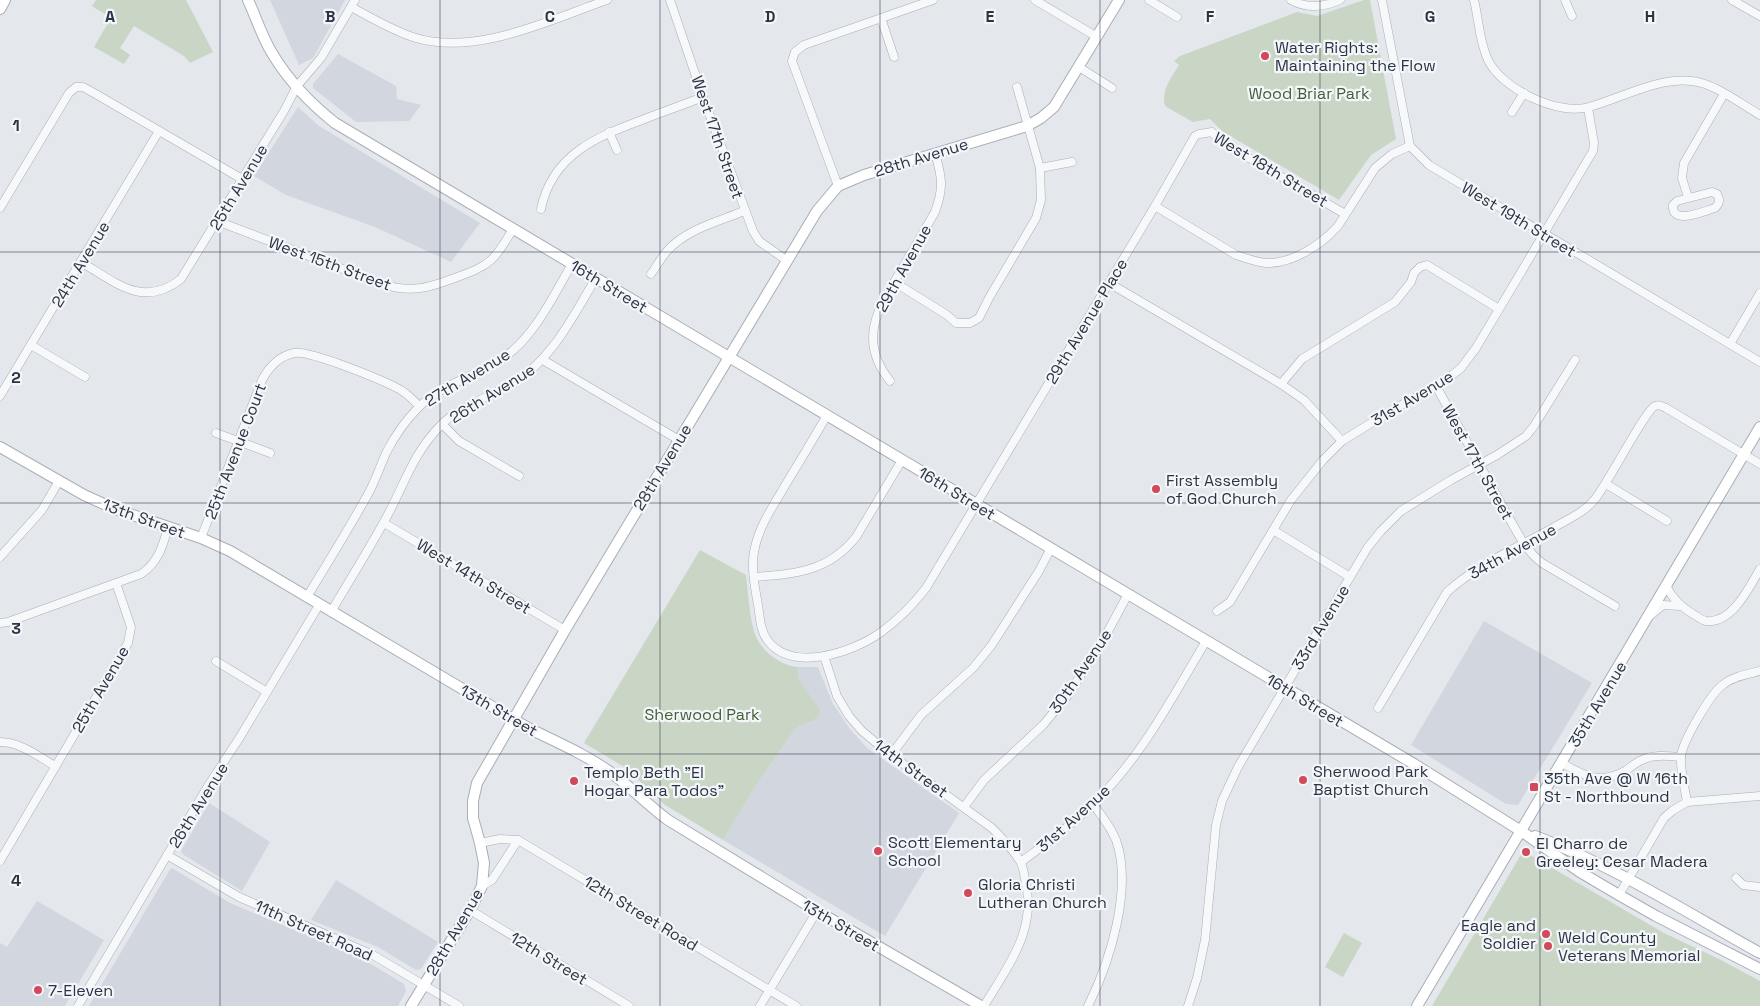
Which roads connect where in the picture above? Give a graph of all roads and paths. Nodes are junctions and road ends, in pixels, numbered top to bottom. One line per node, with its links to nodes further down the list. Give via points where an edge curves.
1 (5, 0): 16 (main road)
2 (248, 0): 24 (main road, 16th Street, via 272,53)
3 (607, 0): 15 (street, via 532,27 469,43 442,43 396,32)
4 (670, 0): 29 (street, West 17th Street)
5 (933, 0): 20 (street)
6 (1035, 0): 21 (street)
7 (1119, 0): 21 (main road, 28th Avenue)
8 (1149, 0): 17 (street)
9 (1291, 0): 10 (street, via 1308,6)
10 (1340, 0)
11 (1382, 0): 37 (street)
12 (1474, 0): 27 (street, via 1483,48 1489,62 1503,78)
13 (1565, 0): 18 (street)
14 (1733, 0): 19 (street)
15 (353, 3): 24 (street, 25th Avenue, via 321,58)
16 (0, 9)
17 (1177, 16)
18 (1572, 16)
19 (1760, 16)
20 (881, 18): 22 (street); 43 (street, via 804,45 795,52 792,61)
21 (1097, 37): 23 (main road, 28th Avenue)
22 (894, 57)
23 (1079, 67): 26 (street); 33 (main road, 28th Avenue, via 1054,107)
24 (297, 86): 42 (street, 25th Avenue); 51 (main road, 16th Street, via 334,122)
25 (1017, 88): 33 (street)
26 (1112, 88)
27 (1524, 92): 30 (street, via 1554,107 1570,110); 31 (street)
28 (1724, 94): 30 (street, via 1695,81 1676,81); 32 (street); 44 (street, via 1684,163 1682,178)
29 (703, 97): 35 (street); 48 (street, West 17th Street)
30 (1588, 108): 52 (street, 31st Avenue, via 1593,150)
31 (1512, 112)
32 (1760, 115)
33 (1027, 126): 39 (main road, 28th Avenue); 41 (street)
34 (159, 131): 42 (street); 46 (street, via 83,87 76,87 69,93); 54 (street, 24th Avenue)
35 (609, 132): 38 (street); 47 (street, via 581,147 562,166 544,193)
36 (1195, 136): 45 (street, 29th Avenue Place); 49 (street, West 18th Street, via 1212,132 1220,141)
37 (1410, 146): 49 (street, via 1386,158 1375,168); 52 (street, West 19th Street, via 1429,165)
38 (617, 150)
39 (935, 153): 43 (main road, 28th Avenue); 58 (street, 29th Avenue, via 941,174 941,196)
40 (1072, 162): 41 (street)
41 (1040, 168): 58 (street, via 1041,200 1036,218 979,318 970,323 956,323)
42 (242, 179): 50 (street, 25th Avenue)
43 (838, 186): 53 (main road, 28th Avenue, via 817,211)
44 (1688, 197): 44 (street, via 1712,192 1720,199 1715,208 1682,217 1675,215 1673,205)
45 (1155, 206): 49 (street, via 1236,255 1266,263 1284,260 1315,246 1331,234); 59 (street, 29th Avenue Place)
46 (0, 208)
47 (541, 209)
48 (744, 212): 53 (street, West 17th Street, via 759,241); 56 (street, via 687,235 666,252)
49 (1345, 214)
50 (217, 221): 51 (street, West 15th Street, via 403,290 423,289 484,266 501,250); 54 (street, 25th Avenue, via 181,279 165,290 135,292)
51 (513, 229): 55 (main road, 16th Street)
52 (1544, 234): 61 (street, 31st Avenue); 62 (street, West 19th Street)
53 (786, 260): 64 (main road, 28th Avenue)
54 (81, 262): 63 (street, 24th Avenue)
55 (572, 264): 57 (main road, 16th Street); 73 (street, 27th Avenue, via 540,318 517,346)
56 (651, 274)
57 (596, 278): 64 (main road, 16th Street); 65 (street, 26th Avenue)
58 (894, 282): 69 (street, 29th Avenue, via 879,307 873,328 875,357)
59 (1109, 283): 70 (street); 90 (street, 29th Avenue Place)
60 (1760, 293): 62 (street)
61 (1499, 309): 70 (street, via 1427,266 1420,267 1395,302 1302,358); 71 (street, 31st Avenue, via 1461,368)
62 (1730, 344): 67 (street, West 19th Street)
63 (31, 345): 68 (street); 72 (street, 24th Avenue)
64 (728, 357): 74 (main road, 16th Street); 78 (main road, 28th Avenue)
65 (543, 360): 75 (street, 26th Avenue, via 517,381); 78 (street)
66 (1574, 360): 85 (street, 33rd Avenue, via 1526,436)
67 (1760, 362)
68 (85, 377)
69 (890, 381)
70 (1281, 384): 80 (street, via 1304,400)
71 (1436, 386): 80 (street, 31st Avenue); 85 (street, West 17th Street)
72 (0, 396)
73 (419, 406): 79 (street, 25th Avenue Court, via 401,390 384,382 313,355 292,354 272,365 266,373); 105 (street, 27th Avenue, via 390,447 367,497)
74 (827, 415): 84 (main road, 16th Street); 100 (street, via 759,532 754,552)
75 (442, 424): 87 (street, via 459,441); 92 (street, 26th Avenue, via 422,446)
76 (1760, 427): 83 (main road, 35th Avenue)
77 (216, 432): 79 (street)
78 (678, 440): 113 (main road, 28th Avenue)
79 (238, 441): 82 (street); 95 (street, 25th Avenue Court)
80 (1342, 442): 94 (street, 31st Avenue, via 1308,477)
81 (0, 447): 88 (main road, 13th Street)
82 (270, 453)
83 (1744, 455): 86 (street); 89 (street, 34th Avenue, via 1656,405); 103 (main road, 35th Avenue)
84 (902, 460): 90 (main road, 16th Street); 100 (street, via 856,537 838,556 809,570)
85 (1479, 464): 96 (street, West 17th Street); 101 (street, 33rd Avenue, via 1401,512 1368,547)
86 (1760, 464)
87 (519, 476)
88 (59, 481): 93 (main road, 13th Street, via 115,509); 98 (street, via 42,510)
89 (1606, 484): 91 (street); 96 (street, 34th Avenue, via 1583,510)
90 (976, 505): 97 (main road, 16th Street); 115 (street, via 926,588 901,617 862,643)
91 (1667, 521)
92 (384, 522): 110 (street, 26th Avenue); 113 (street, West 14th Street)
93 (168, 527): 95 (main road, 13th Street); 102 (street, via 152,565 141,574)
94 (1273, 530): 101 (street); 109 (street, 31st Avenue, via 1230,602)
95 (201, 538): 105 (main road, 13th Street)
96 (1524, 544): 107 (street, West 17th Street, via 1542,563); 120 (street, 34th Avenue, via 1475,571 1447,592)
97 (1051, 548): 104 (main road, 16th Street); 123 (street, via 992,646 973,668 921,715)
98 (0, 557)
99 (1760, 569): 108 (street, via 1735,608 1713,621 1704,620)
100 (754, 577): 115 (street, via 761,628 768,641 790,656)
101 (1350, 577): 118 (street, 33rd Avenue)
102 (116, 583): 112 (street); 126 (street, 25th Avenue, via 131,627 128,643)
103 (1666, 586): 108 (street); 111 (main road, 35th Avenue)
104 (1128, 594): 114 (main road, 16th Street); 130 (street, 30th Avenue, via 1068,695 1043,725 984,780)
105 (307, 597): 106 (main road, 13th Street)
106 (319, 605): 110 (main road, 13th Street); 119 (street, 26th Avenue)
107 (1615, 606)
108 (1680, 606): 111 (street, via 1664,605)
109 (1217, 611)
110 (331, 612): 121 (main road, 13th Street)
111 (1649, 616): 125 (main road, 35th Avenue)
112 (0, 623)
113 (565, 630): 121 (main road, 28th Avenue)
114 (1206, 641): 118 (main road, 16th Street); 129 (street, 31st Avenue, via 1136,755)
115 (824, 656): 123 (street, 14th Street, via 837,696 849,716)
116 (216, 661): 119 (street)
117 (1760, 671): 124 (street, via 1736,678 1718,688 1689,733)
118 (1284, 687): 131 (main road, 16th Street); 158 (street, 33rd Avenue, via 1222,801 1216,825 1205,940)
119 (267, 692): 134 (street, 26th Avenue)
120 (1378, 708)
121 (514, 719): 133 (main road, 28th Avenue, via 477,783 473,818); 143 (main road, 13th Street, via 600,766 668,820)
122 (0, 742): 126 (street, via 18,745)
123 (891, 755): 130 (street, 14th Street)
124 (1681, 757): 125 (street, via 1642,759 1624,771 1601,778 1590,778); 128 (street)
125 (1562, 763): 131 (main road, 35th Avenue)
126 (55, 766): 135 (street, 25th Avenue)
127 (1760, 796): 128 (street)
128 (1687, 802): 137 (street, via 1664,818)
129 (1093, 804): 136 (street, 31st Avenue); 157 (street, via 1113,833 1120,856 1121,878 1113,942)
130 (964, 808): 136 (street, 14th Street, via 992,828)
131 (1521, 831): 137 (main road, 16th Street); 141 (main road, 16th Street); 159 (main road, 35th Avenue)
132 (518, 840): 133 (street); 139 (street, via 492,880); 147 (street, 12th Street Road)
133 (480, 843): 139 (main road, 28th Avenue, via 484,863)
134 (167, 855): 146 (street, 11th Street Road, via 239,897 356,947); 149 (street, 26th Avenue)
135 (0, 861)
136 (1021, 862): 156 (street, 31st Avenue, via 1027,886 1028,921 1016,954)
137 (1628, 878): 141 (street); 144 (main road, 16th Street)
138 (1736, 878): 140 (street, via 1743,885)
139 (482, 886): 142 (main road, 28th Avenue)
140 (1760, 887)
141 (1618, 895): 145 (main road, 16th Street)
142 (470, 910): 146 (main road, 28th Avenue); 152 (street, 12th Street)
143 (817, 911): 147 (street); 148 (main road, 13th Street)
144 (1760, 953)
145 (1760, 969)
146 (424, 985): 150 (main road, 28th Avenue); 151 (street, 11th Street Road)
147 (770, 990): 153 (street); 154 (street, 12th Street Road)
148 (964, 1002): 155 (main road, 13th Street)
149 (78, 1006)
150 (411, 1006)
151 (459, 1006)
152 (628, 1006)
153 (760, 1006)
154 (796, 1006)
155 (980, 1006)
156 (984, 1006)
157 (1088, 1006)
158 (1188, 1006)
159 (1417, 1006)

